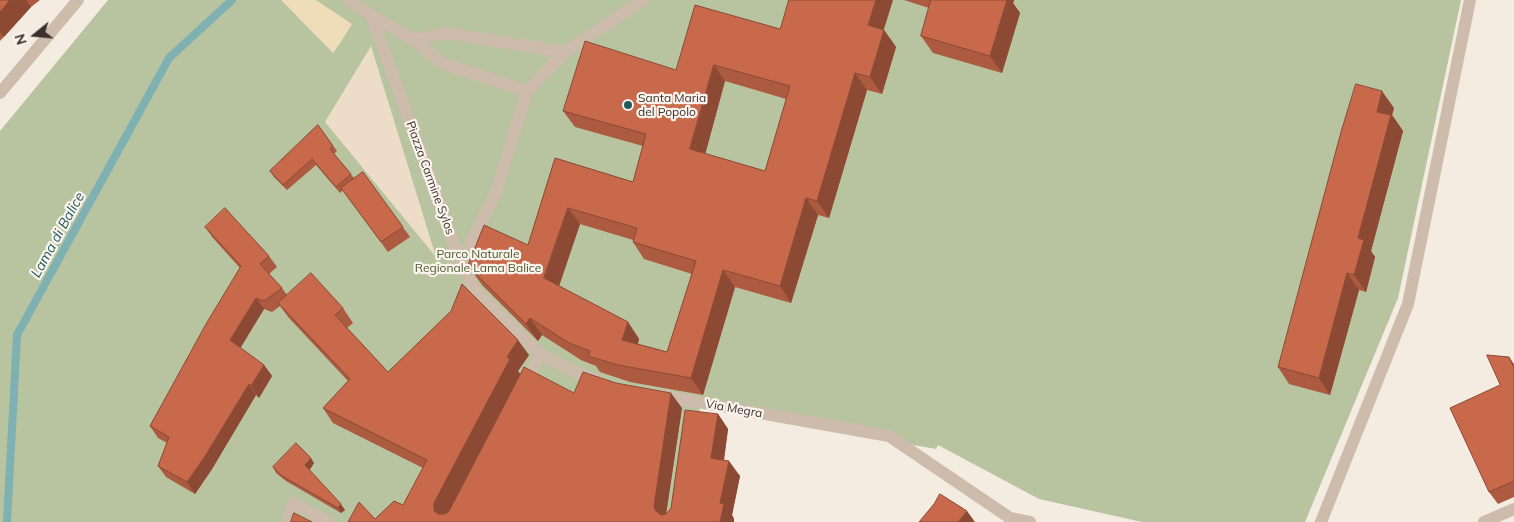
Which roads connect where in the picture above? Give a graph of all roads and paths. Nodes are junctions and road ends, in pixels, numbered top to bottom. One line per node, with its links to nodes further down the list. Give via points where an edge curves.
1 (78, 0): 9 (street)
2 (349, 0): 5 (street)
3 (643, 0): 7 (street, Piazza Carmine Sylos)
4 (1470, 0): 19 (street, via 1408,304)
5 (371, 15): 6 (street); 10 (street, Piazza Carmine Sylos)
6 (414, 40): 7 (street, via 446,33); 8 (street, via 441,63)
7 (565, 52): 8 (street, Piazza Carmine Sylos)
8 (527, 91): 10 (street, Piazza Carmine Sylos, via 496,192)
9 (0, 93)
10 (460, 264): 11 (street, via 474,290)
11 (540, 354): 12 (street, via 582,375); 14 (street)
12 (610, 384)
13 (646, 393): 18 (street, Via Megra, via 690,406 889,436 1010,518)
14 (517, 398)
15 (1514, 509): 20 (street)
16 (287, 522): 17 (street, via 294,503)
17 (329, 522)
18 (1030, 522)
19 (1321, 522)
20 (1484, 522)

